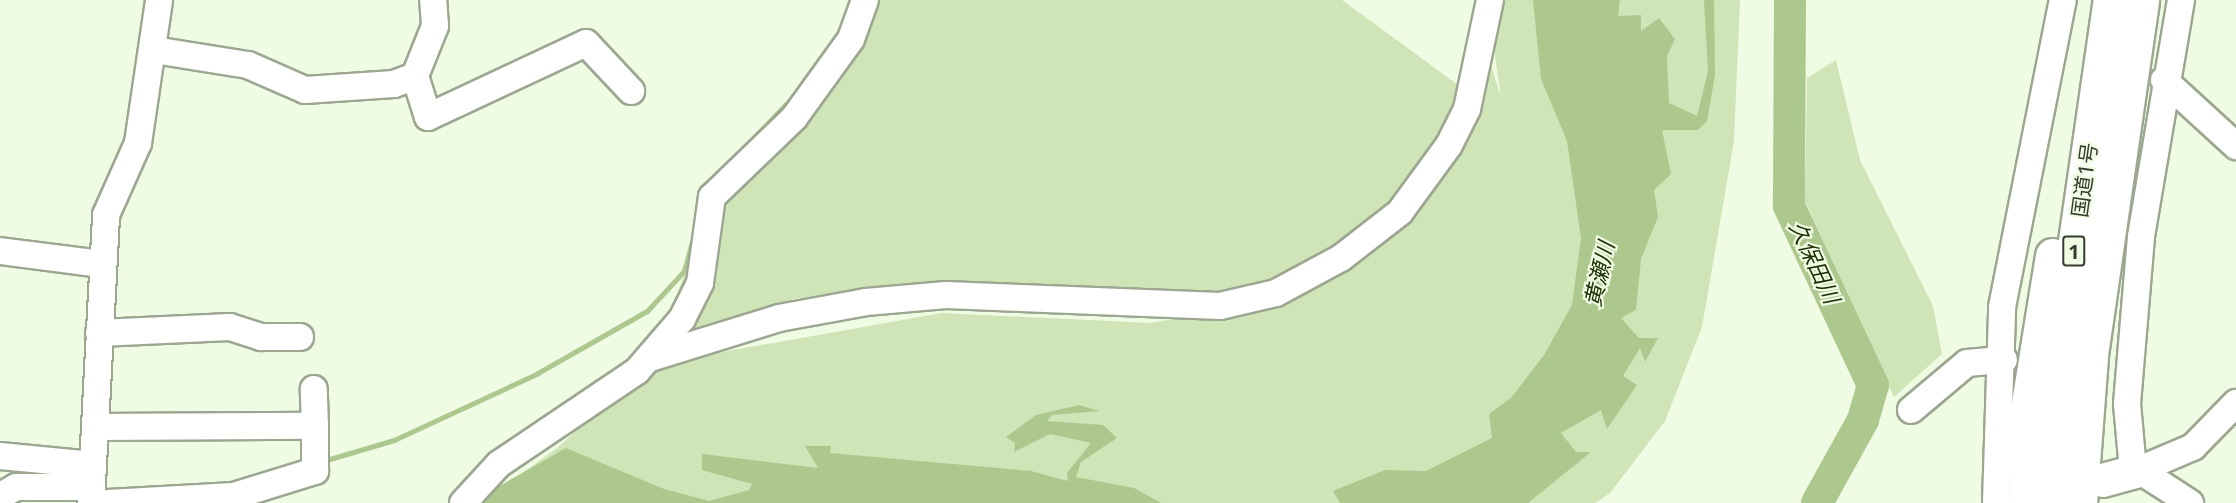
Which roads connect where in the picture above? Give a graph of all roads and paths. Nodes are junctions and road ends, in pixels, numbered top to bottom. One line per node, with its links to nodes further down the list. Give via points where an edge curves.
1 (159, 0): 9 (street)
2 (433, 0): 10 (street, via 435,26)
3 (864, 0): 19 (street, via 851,39 794,118 712,196 700,283 682,319)
4 (1490, 0): 19 (street, via 1467,109 1449,146 1407,203 1341,258 1276,293 1210,306 946,295 866,302 779,318)
5 (2063, 0): 20 (street, via 2002,307)
6 (2110, 0): 13 (highway, 国道1号 / 1)
7 (2142, 0): 29 (highway, 国道1号 / 1, via 2101,281)
8 (2181, 0): 11 (street)
9 (154, 50): 10 (street, via 248,65 305,90 394,84); 16 (street, via 138,143 106,215)
10 (415, 76): 12 (street, via 428,117 586,43)
11 (2164, 80): 14 (street); 27 (street, via 2129,340 2127,404 2132,459)
12 (631, 91)
13 (2096, 99): 35 (highway, via 2076,128 2034,352); 36 (highway, 国道1号 / 1, via 2060,352)
14 (2236, 146)
15 (0, 251): 16 (street)
16 (102, 264): 17 (street)
17 (99, 333): 18 (street, via 230,327 261,337); 25 (street)
18 (300, 337)
19 (650, 358): 33 (street, via 499,464)
20 (2004, 360): 23 (street, via 1967,363); 34 (street)
21 (314, 389): 24 (street)
22 (2236, 403): 27 (street, via 2193,447)
23 (1911, 410)
24 (315, 426): 25 (street); 31 (street, via 315,471)
25 (96, 427): 28 (street)
26 (0, 456): 28 (street)
27 (2139, 470): 29 (highway); 37 (street)
28 (96, 489): 30 (street, via 16,487); 32 (street)
29 (2095, 495)
30 (0, 496)
31 (235, 500): 32 (street)
32 (166, 502)
33 (463, 503)
34 (1996, 503)
35 (2025, 503)
36 (2049, 503)
37 (2190, 503)

